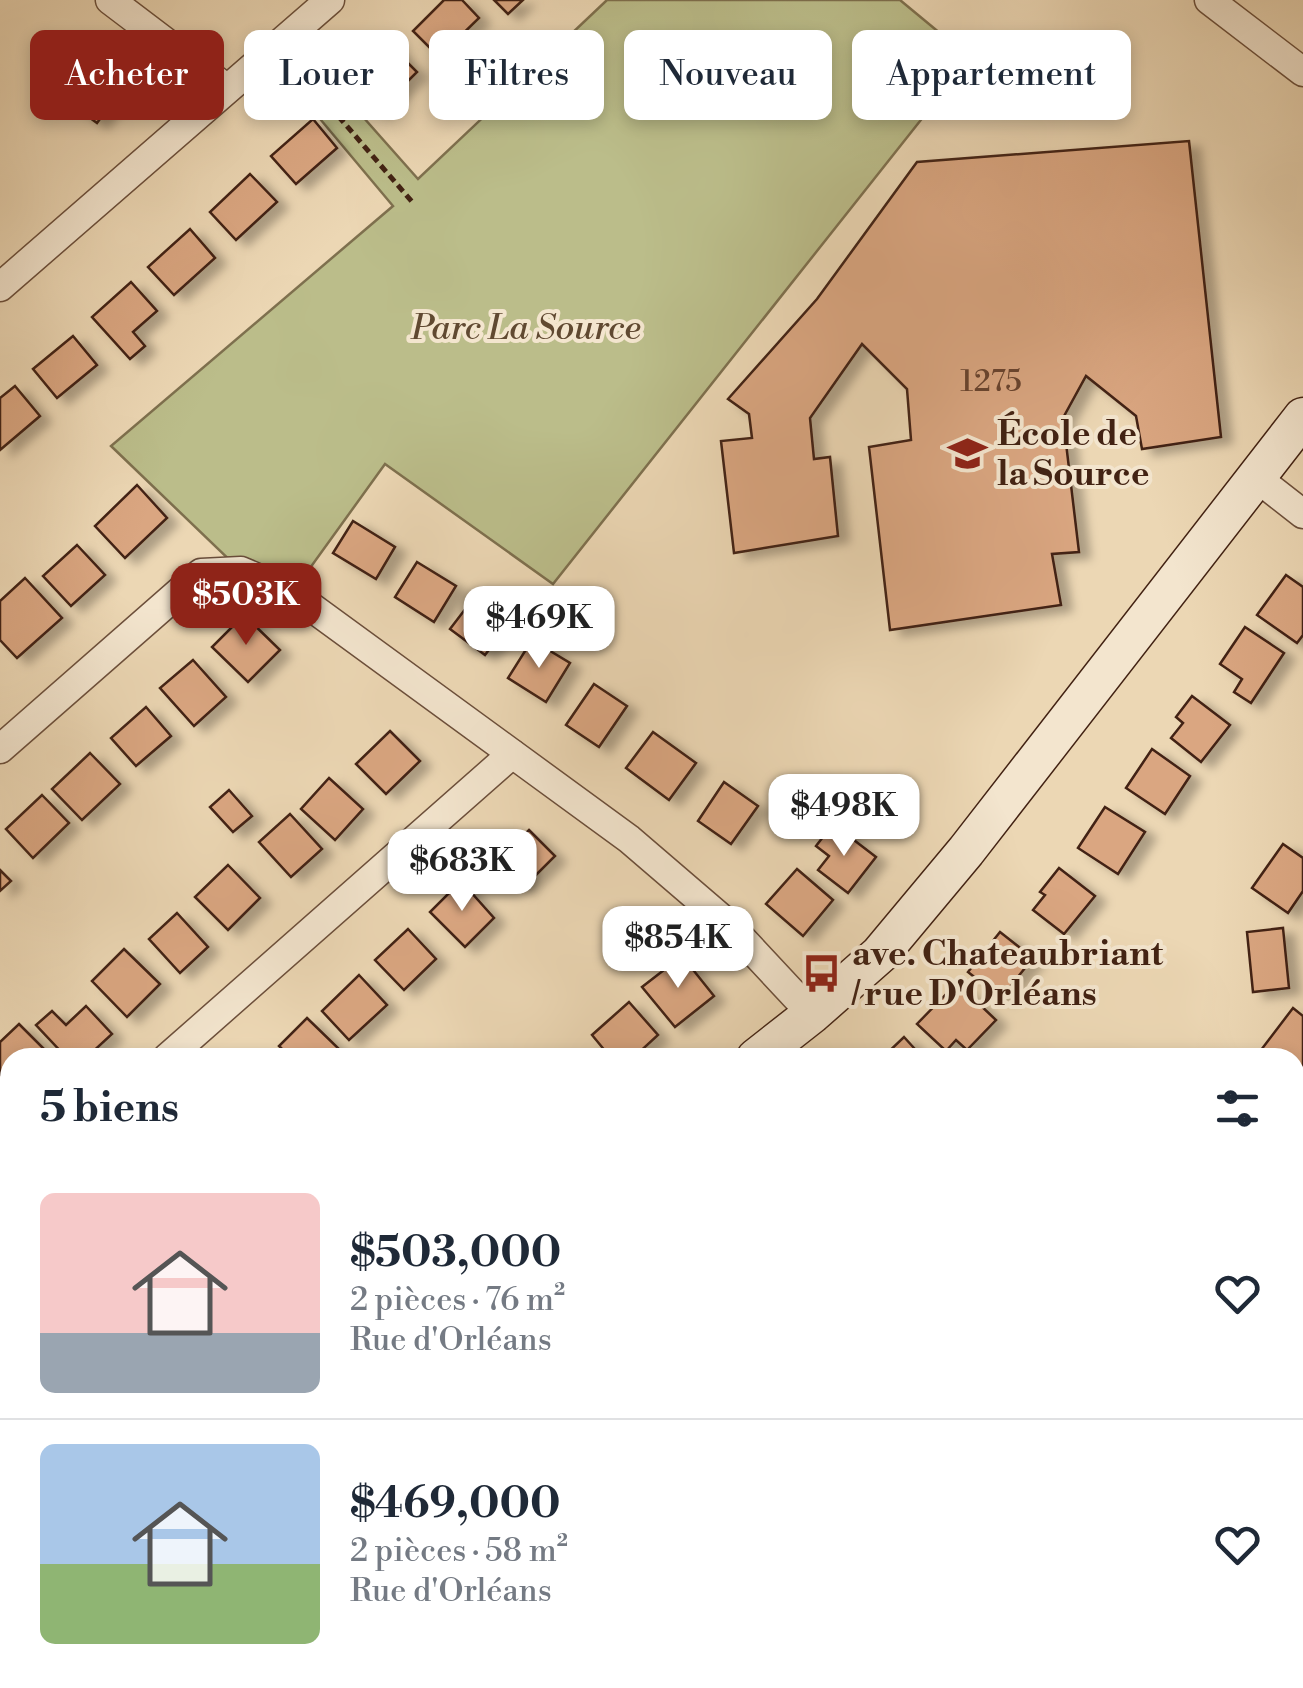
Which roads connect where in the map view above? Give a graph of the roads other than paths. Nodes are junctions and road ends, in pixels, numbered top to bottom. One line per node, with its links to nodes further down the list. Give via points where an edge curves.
1 (110, 0): 5 (street)
2 (330, 0): 5 (street)
3 (1209, 0): 4 (street)
4 (1303, 72)
5 (226, 88): 6 (street)
6 (0, 287)
7 (1303, 416): 8 (street)
8 (1257, 478): 9 (street); 12 (street, via 942,881 880,954)
9 (1303, 514)
10 (0, 749): 11 (street, via 201,573 241,571 292,592)
11 (512, 754): 12 (street, via 644,851 728,924); 13 (street)
12 (812, 1014): 14 (street)
13 (178, 1048)
14 (769, 1048)

